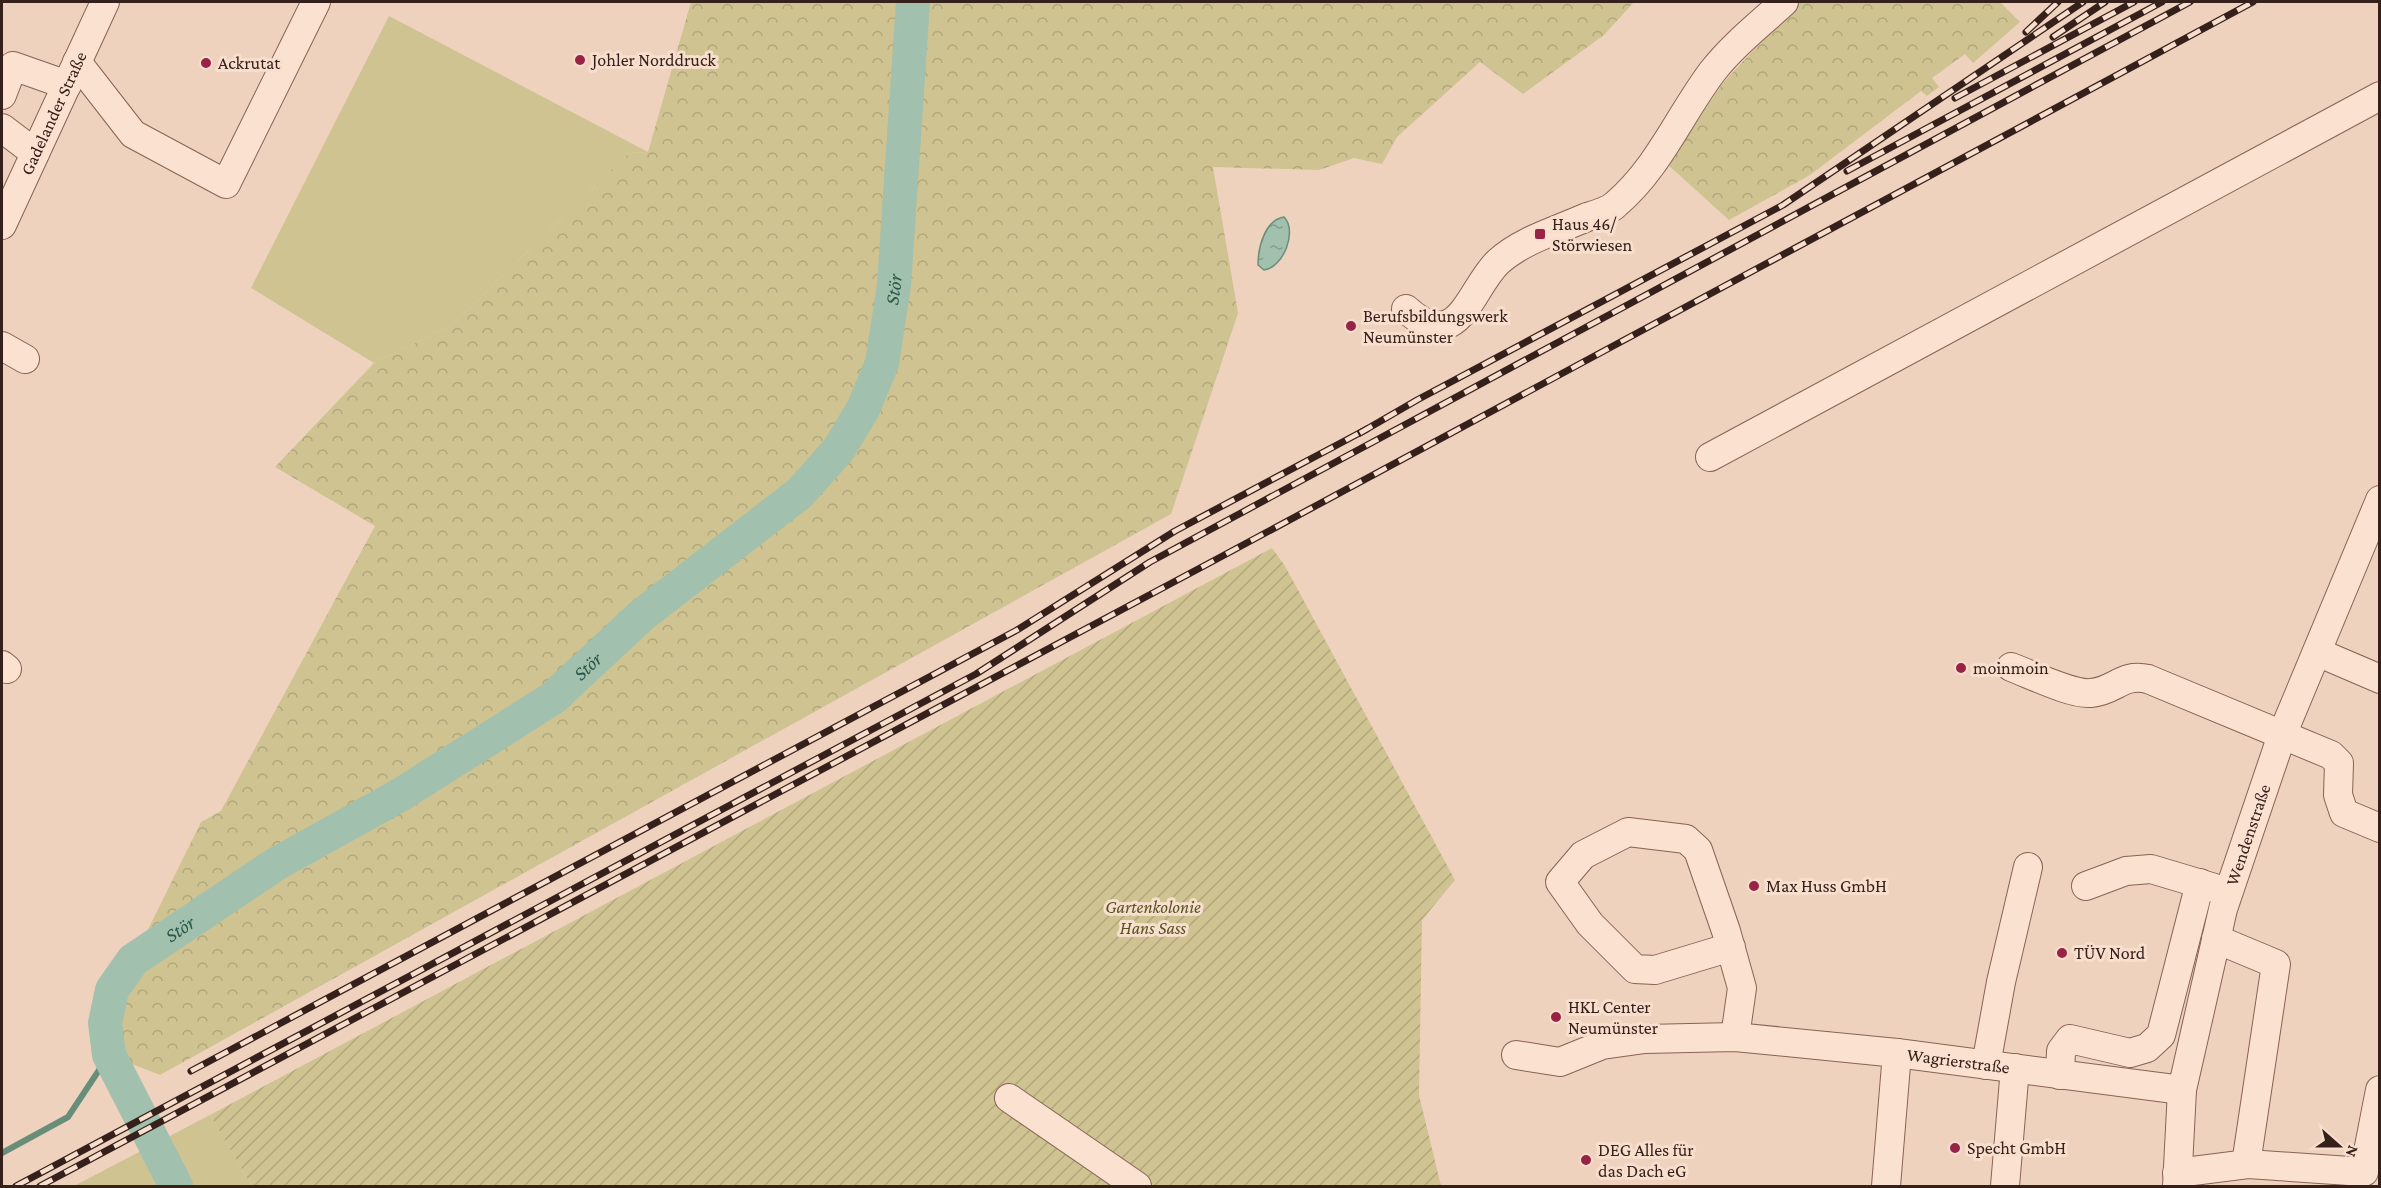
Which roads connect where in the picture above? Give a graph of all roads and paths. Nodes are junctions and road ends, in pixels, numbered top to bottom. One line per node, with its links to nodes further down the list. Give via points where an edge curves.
1 (105, 2): 5 (street, Gadelander Straße)
2 (316, 2): 5 (street, via 226,184 133,134)
3 (1784, 2): 11 (street, via 1714,70 1677,122 1663,150 1614,207 1517,248 1497,263 1463,315 1449,324 1433,325 1418,320)
4 (7, 63): 5 (street); 6 (street)
5 (72, 74): 9 (street, Gadelander Straße)
6 (2, 95)
7 (2379, 96): 12 (street)
8 (2, 128): 9 (street)
9 (35, 153): 10 (street, Gadelander Straße)
10 (2, 225)
11 (1406, 309)
12 (1710, 457)
13 (2379, 500): 14 (street, Wendenstraße)
14 (2317, 652): 16 (street); 17 (street, Wendenstraße)
15 (2011, 667): 17 (street, via 2088,694 2134,676 2148,679)
16 (2379, 679)
17 (2282, 735): 18 (street, via 2331,755 2339,763 2338,795 2344,813); 22 (street, Wendenstraße)
18 (2379, 828)
19 (2028, 867): 28 (street)
20 (2200, 883): 21 (street, via 2151,869 2126,871); 22 (street); 30 (street, via 2161,1035 2147,1048 2130,1053 2070,1039 2061,1051)
21 (2086, 886)
22 (2228, 892): 23 (street, Wendenstraße)
23 (2216, 939): 31 (street, Wendenstraße); 34 (street, via 2276,964)
24 (1731, 947): 24 (street, via 1698,850 1686,838 1628,832 1583,855 1560,882 1590,924 1635,969 1655,970); 25 (street, via 1742,988)
25 (1735, 1037): 26 (street, Wagrierstraße); 27 (street, Wagrierstraße, via 1645,1039 1602,1046 1560,1062)
26 (1897, 1053): 28 (street, Wagrierstraße); 37 (street)
27 (1516, 1055)
28 (1986, 1065): 29 (street, Wagrierstraße)
29 (2015, 1068): 30 (street, Wagrierstraße); 38 (street)
30 (2060, 1075): 31 (street, Wagrierstraße)
31 (2182, 1090): 35 (street, Wendenstraße)
32 (2379, 1090): 34 (street, via 2364,1172)
33 (1009, 1098): 36 (street)
34 (2246, 1164): 35 (street)
35 (2177, 1180)
36 (1137, 1186)
37 (1887, 1186)
38 (2005, 1186)

